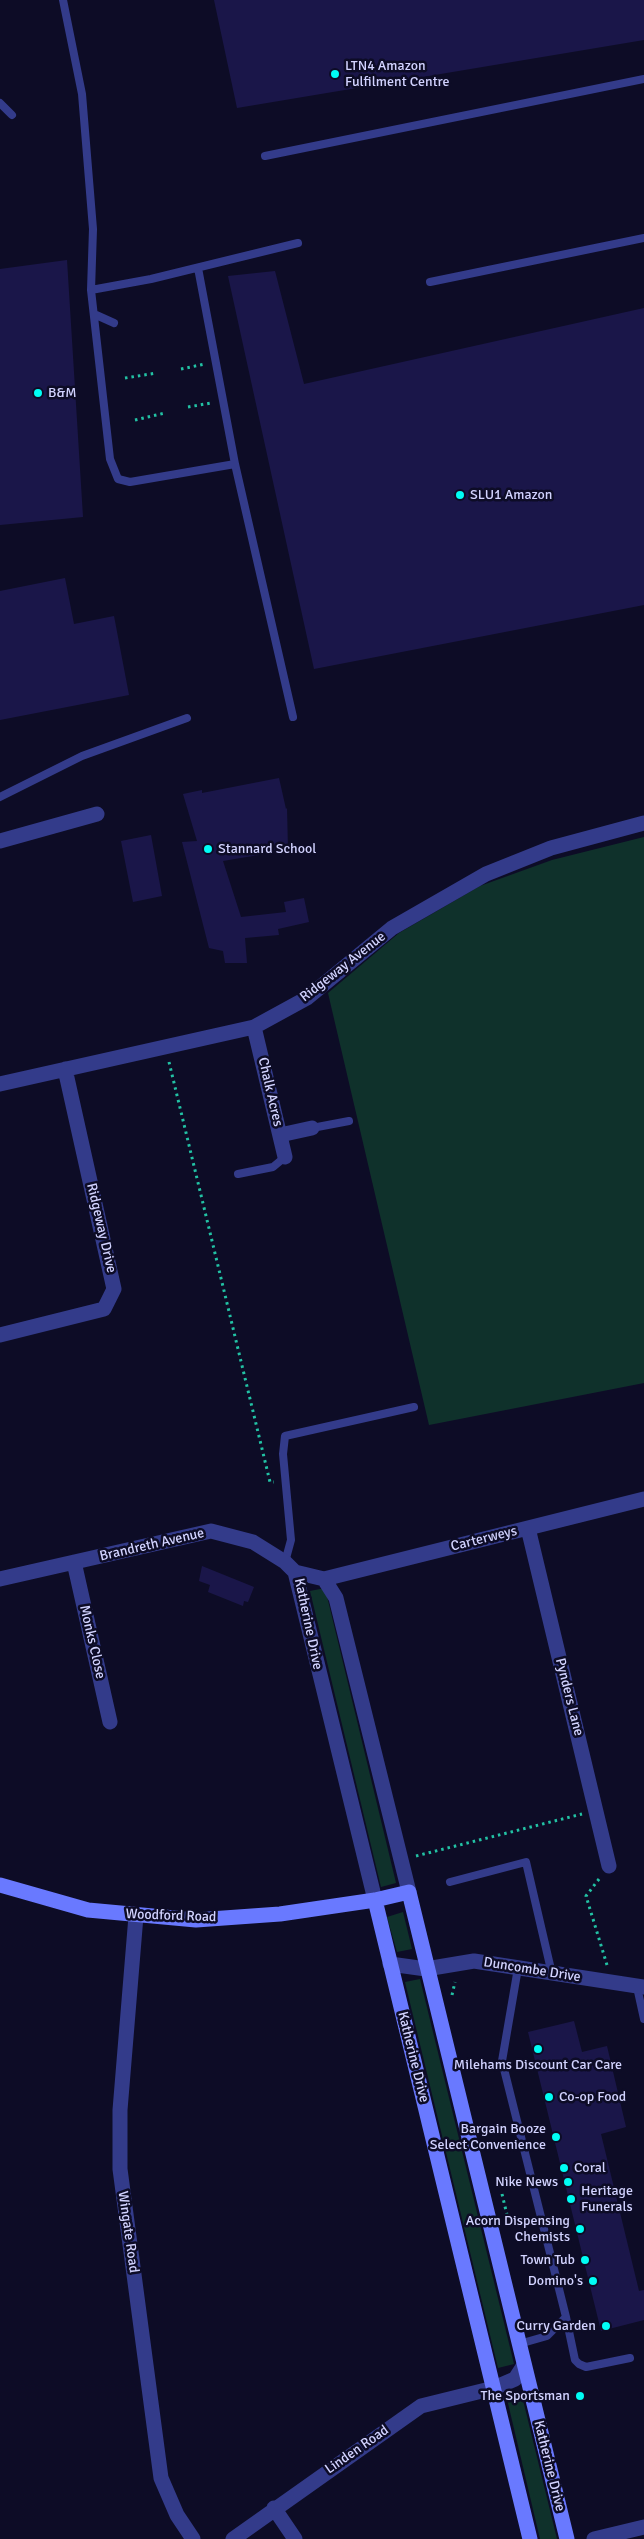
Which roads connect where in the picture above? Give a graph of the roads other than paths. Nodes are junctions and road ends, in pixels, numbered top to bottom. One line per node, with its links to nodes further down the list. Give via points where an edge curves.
1 (63, 0): 10 (lane, via 82,94 93,229)
2 (644, 79): 5 (lane)
3 (0, 103): 4 (lane)
4 (12, 115)
5 (265, 156)
6 (644, 238): 9 (lane)
7 (298, 243): 8 (lane)
8 (198, 268): 10 (lane); 13 (lane)
9 (430, 282)
10 (91, 290): 11 (lane)
11 (94, 314): 12 (lane); 13 (lane, via 110,459 118,478 130,482)
12 (114, 323)
13 (235, 464): 14 (lane)
14 (292, 717)
15 (187, 718): 16 (lane, via 82,756)
16 (0, 797)
17 (97, 814): 19 (street)
18 (644, 823): 20 (street, Ridgeway Avenue, via 551,848 486,874 392,928 307,998)
19 (0, 841)
20 (254, 1026): 21 (street, Ridgeway Avenue); 25 (street, Chalk Acres)
21 (65, 1069): 22 (street, Ridgeway Avenue); 28 (street, Ridgeway Drive, via 114,1289 104,1309)
22 (0, 1084)
23 (349, 1121): 24 (lane)
24 (312, 1128): 25 (street)
25 (280, 1135): 26 (street, Chalk Acres)
26 (285, 1157): 27 (lane, via 273,1167)
27 (238, 1174)
28 (0, 1335)
29 (414, 1407): 33 (lane, via 285,1436 283,1454 291,1540)
30 (644, 1500): 31 (street, Carterweys)
31 (528, 1528): 35 (street, Carterweys); 37 (street, Pynders Lane)
32 (74, 1562): 33 (street, Brandreth Avenue, via 211,1531 253,1542); 34 (street, Brandreth Avenue); 36 (street, Monks Close)
33 (290, 1567): 35 (street, Katherine Drive); 41 (street, Katherine Drive)
34 (0, 1579)
35 (324, 1579): 40 (street, Katherine Drive, via 336,1598)
36 (110, 1722)
37 (609, 1866)
38 (450, 1882): 46 (lane, via 526,1862)
39 (0, 1885): 42 (street, Woodford Road, via 88,1910)
40 (409, 1892): 41 (street); 45 (street, Katherine Drive)
41 (374, 1900): 42 (street, Woodford Road, via 280,1914 196,1920); 43 (street, Katherine Drive)
42 (136, 1916): 56 (street, Wingate Road, via 120,2110 120,2169 161,2478 177,2515)
43 (390, 1964): 45 (street, Duncombe Drive); 53 (street, Katherine Drive)
44 (518, 1968): 45 (street, Duncombe Drive, via 474,1961); 46 (street, Duncombe Drive); 49 (lane, via 502,2061)
45 (426, 1969): 50 (street, Katherine Drive)
46 (552, 1974): 47 (street, Duncombe Drive)
47 (640, 1987): 48 (lane)
48 (644, 2019)
49 (566, 2317): 50 (lane, via 547,2336); 51 (lane, via 575,2360 579,2364 586,2367)
50 (519, 2344): 52 (street, Katherine Drive)
51 (630, 2358)
52 (524, 2364): 53 (street, via 515,2379); 60 (street, Katherine Drive)
53 (494, 2388): 54 (street, Linden Road, via 421,2406); 59 (street, Katherine Drive)
54 (274, 2508): 57 (street, Linden Road); 58 (street)
55 (644, 2527): 61 (street)
56 (193, 2539)
57 (233, 2539)
58 (295, 2539)
59 (530, 2539)
60 (567, 2539)
61 (594, 2539)

